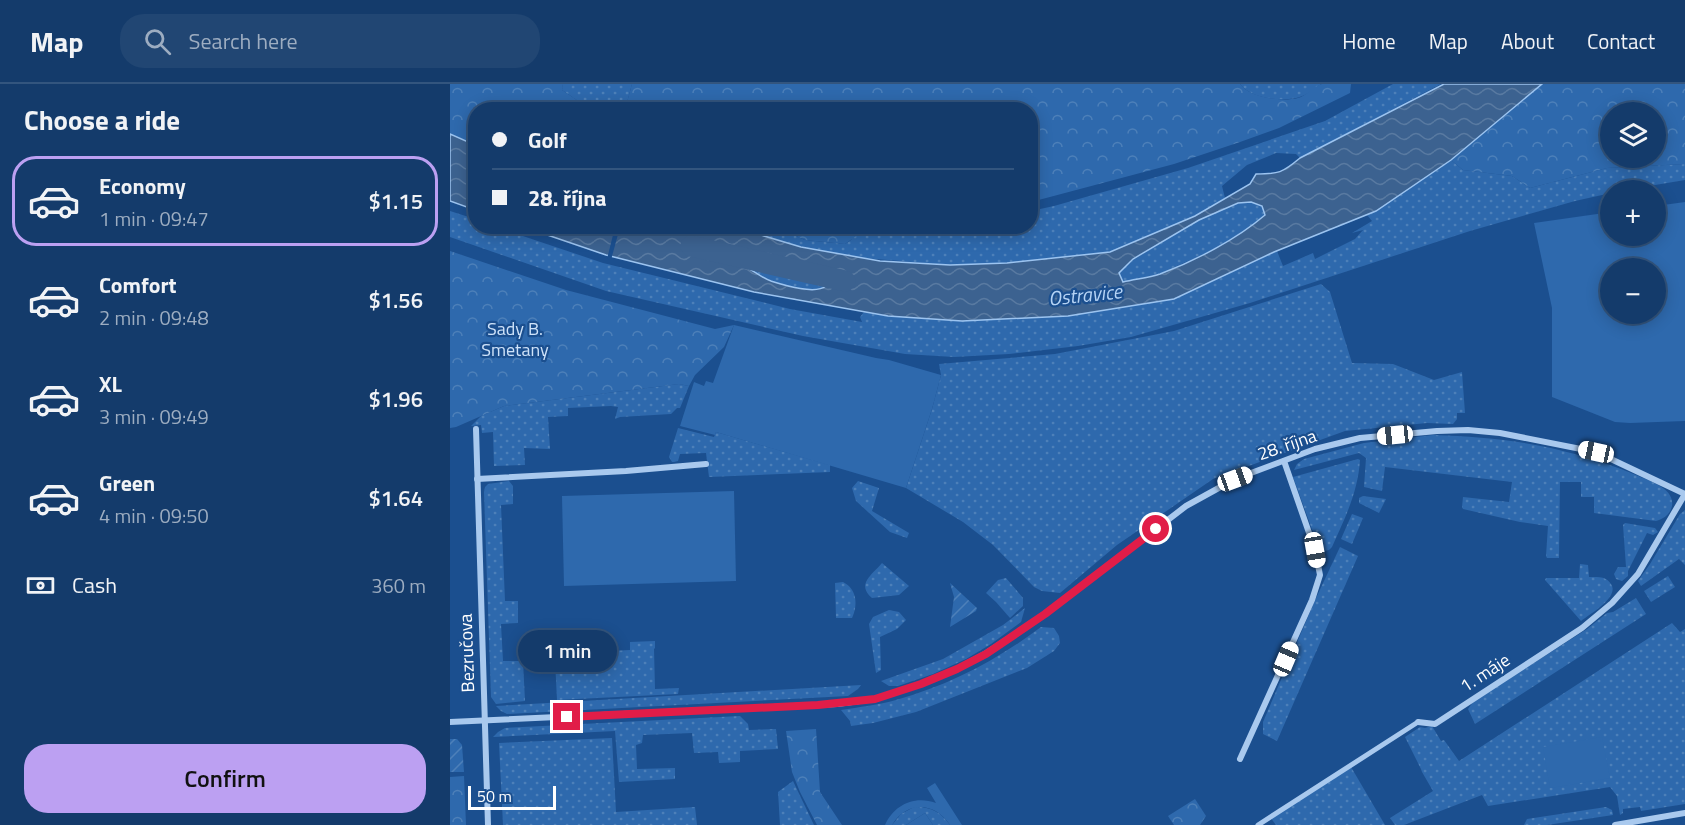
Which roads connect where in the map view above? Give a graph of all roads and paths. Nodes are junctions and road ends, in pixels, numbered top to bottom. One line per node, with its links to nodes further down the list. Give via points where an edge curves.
1 (476, 429): 4 (street, Bezručova)
2 (1284, 461): 5 (street, 28. října, via 1359,438 1437,430 1481,431 1596,452); 6 (street, 28. října, via 1235,479 1186,506 986,654 921,684 875,699 827,705); 9 (street, via 1320,575)
3 (706, 464): 4 (street)
4 (477, 479): 6 (street, Bezručova)
5 (1685, 494): 8 (street, 1. máje, via 1638,574 1612,603 1582,628 1435,724)
6 (484, 721): 7 (street, 28. října); 11 (street, Bezručova)
7 (450, 722)
8 (1418, 722): 12 (street, 1. máje)
9 (1240, 759)
10 (1685, 813): 13 (street)
11 (488, 825)
12 (1258, 825)
13 (1615, 825)

